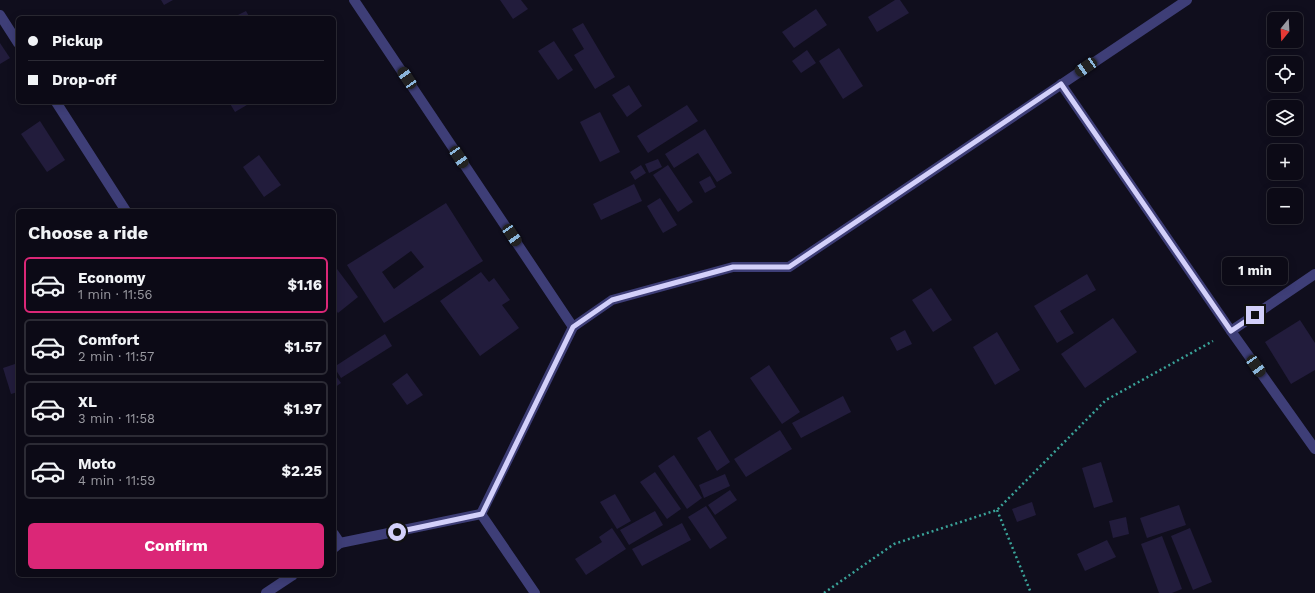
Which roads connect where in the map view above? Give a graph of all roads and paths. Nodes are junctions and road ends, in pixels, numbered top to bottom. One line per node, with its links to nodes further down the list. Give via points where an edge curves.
1 (354, 0): 9 (street)
2 (1187, 0): 5 (street)
3 (0, 15): 4 (street)
4 (16, 39)
5 (1061, 84): 9 (street, via 789,267 733,267 612,300); 10 (street)
6 (57, 104): 7 (street)
7 (125, 209)
8 (1315, 274): 10 (street)
9 (573, 327): 13 (street)
10 (1231, 331): 11 (street); 12 (path, via 1106,400)
11 (1315, 448)
12 (996, 510): 18 (path, via 894,544); 19 (path)
13 (482, 514): 14 (street); 17 (street)
14 (337, 545)
15 (290, 577): 16 (street)
16 (266, 593)
17 (535, 593)
18 (824, 593)
19 (1031, 593)

